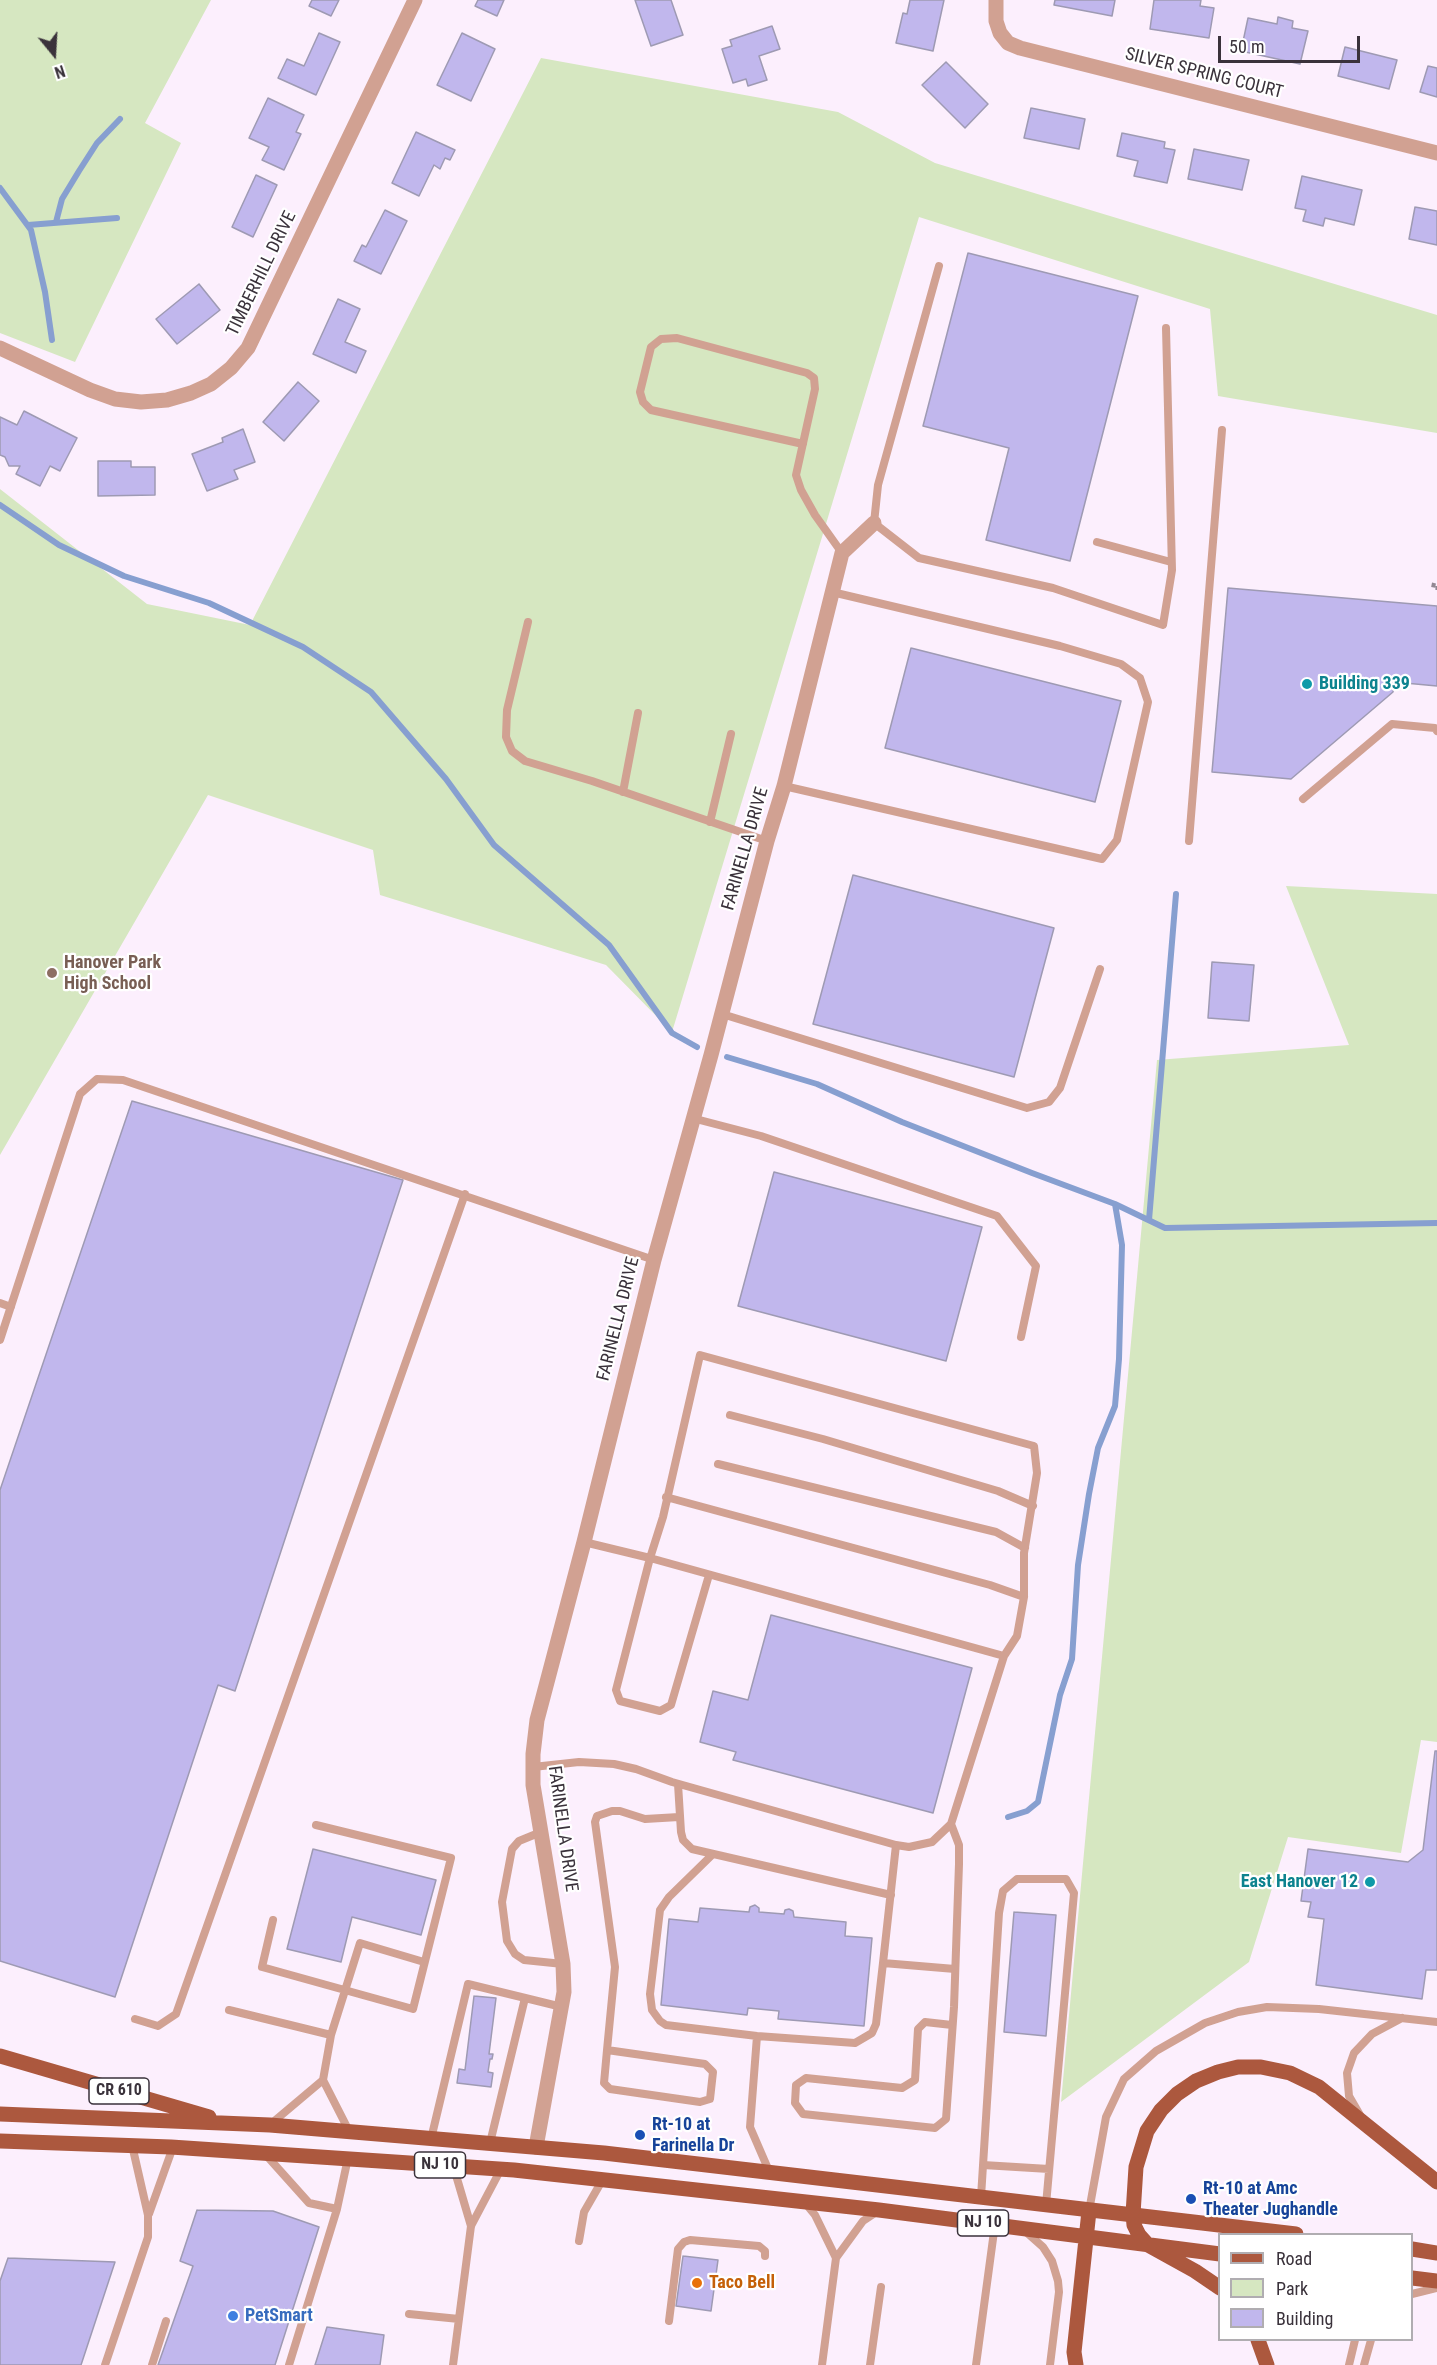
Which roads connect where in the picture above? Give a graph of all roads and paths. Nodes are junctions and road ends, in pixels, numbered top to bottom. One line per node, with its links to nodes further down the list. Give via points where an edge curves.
1 (415, 0): 6 (street, TIMBERHILL DRIVE, via 248,348 231,368 191,393 141,402 115,399 90,390)
2 (996, 0): 3 (street, SILVER SPRING COURT, via 1000,33 1008,43 1020,48)
3 (1437, 153)
4 (939, 266): 9 (lane, via 878,485)
5 (1166, 328): 12 (lane)
6 (0, 348)
7 (1222, 430): 25 (lane)
8 (803, 444): 8 (lane, via 815,389 814,378 807,373 677,338 661,339 651,347 640,392 651,410); 11 (lane, via 796,475 801,490)
9 (874, 523): 11 (street); 12 (lane, via 919,558 1053,588 1163,625)
10 (1097, 542): 12 (lane)
11 (842, 553): 15 (street, FARINELLA DRIVE)
12 (1172, 562)
13 (1434, 584): 14 (path, via 1433,588)
14 (1437, 588)
15 (832, 592): 20 (street, FARINELLA DRIVE); 20 (lane, via 1070,649 1121,664 1140,678 1148,702 1117,840 1102,859)
16 (528, 622): 21 (lane, via 507,710 506,737 512,751 525,760)
17 (638, 714): 21 (lane)
18 (1437, 731): 22 (lane, via 1392,724)
19 (731, 734): 23 (lane)
20 (784, 786): 24 (street, FARINELLA DRIVE)
21 (623, 792): 23 (lane)
22 (1303, 799)
23 (710, 822): 24 (lane)
24 (767, 841): 27 (street, FARINELLA DRIVE)
25 (1189, 841)
26 (1100, 969): 27 (lane, via 1060,1088 1049,1102 1027,1108)
27 (722, 1014): 28 (street, FARINELLA DRIVE)
28 (692, 1118): 30 (street, FARINELLA DRIVE); 33 (lane, via 761,1136 997,1216 1036,1266)
29 (465, 1194): 30 (lane); 32 (lane, via 123,1080 97,1079 80,1094); 64 (lane, via 176,2014 158,2026)
30 (654, 1260): 39 (street, FARINELLA DRIVE)
31 (0, 1303): 32 (lane)
32 (11, 1306): 34 (lane)
33 (1021, 1337)
34 (0, 1340)
35 (730, 1415): 38 (lane, via 998,1491)
36 (718, 1464): 40 (lane, via 996,1532)
37 (666, 1497): 38 (lane, via 700,1355 1034,1446 1037,1473); 41 (lane); 43 (lane)
38 (1033, 1506): 40 (lane)
39 (584, 1542): 41 (lane); 45 (street, FARINELLA DRIVE, via 537,1720)
40 (1025, 1548): 43 (lane)
41 (650, 1558): 42 (lane); 42 (lane, via 616,1690 620,1701 660,1710 671,1705)
42 (710, 1575): 44 (lane)
43 (1024, 1597): 44 (lane, via 1017,1636)
44 (1004, 1656): 48 (lane)
45 (533, 1767): 46 (lane, via 601,1762); 50 (street, FARINELLA DRIVE)
46 (678, 1784): 47 (lane); 51 (lane)
47 (679, 1817): 52 (lane, via 687,1845); 69 (lane, via 645,1819 612,1811 597,1816 595,1822 615,1967)
48 (951, 1824): 51 (lane, via 932,1842 909,1847); 58 (lane, via 959,1855)
49 (316, 1825): 55 (lane, via 451,1858)
50 (541, 1832): 57 (street, FARINELLA DRIVE); 57 (lane, via 519,1841 512,1849 502,1902 507,1941 524,1960)
51 (896, 1845): 53 (lane)
52 (713, 1854): 53 (lane); 68 (lane, via 660,1910 650,1994 652,2010 666,2025)
53 (891, 1895): 56 (lane)
54 (273, 1920): 59 (lane, via 262,1967)
55 (424, 1962): 59 (lane, via 360,1943); 59 (lane, via 412,2009)
56 (883, 1963): 58 (lane); 68 (lane, via 876,2024 864,2040 843,2044)
57 (563, 1964): 61 (street, FARINELLA DRIVE)
58 (955, 1970): 66 (lane)
59 (344, 1991): 67 (lane)
60 (525, 1998): 61 (lane); 77 (lane, via 468,1984); 79 (lane)
61 (562, 2007): 82 (street, FARINELLA DRIVE)
62 (229, 2010): 67 (lane)
63 (1403, 2018): 65 (lane); 73 (lane, via 1372,2034 1354,2053 1347,2073 1349,2096); 97 (lane, via 1267,2007 1205,2023 1156,2051 1124,2079 1106,2117)
64 (135, 2019)
65 (1437, 2022)
66 (952, 2025): 66 (lane, via 946,2119 935,2128 803,2114 795,2103 796,2085 806,2078 902,2088 915,2080 918,2029 925,2022)
67 (331, 2035): 71 (lane)
68 (757, 2036): 89 (lane, via 750,2127)
69 (607, 2050): 69 (lane, via 604,2083 610,2089 700,2102 710,2099 713,2072 705,2064)
70 (0, 2056): 74 (main road, CR 610)
71 (323, 2080): 75 (lane); 76 (lane)
72 (0, 2114): 74 (main road, NJ 10)
73 (1366, 2124): 91 (main road); 98 (main road, via 1319,2087 1290,2073 1261,2067 1218,2072 1177,2094 1147,2131 1136,2167)
74 (238, 2125): 75 (main road, NJ 10)
75 (270, 2125): 76 (main road, NJ 10)
76 (350, 2132): 77 (main road, NJ 10)
77 (431, 2139): 79 (main road, NJ 10)
78 (0, 2141): 80 (main road, NJ 10)
79 (490, 2143): 82 (main road, NJ 10)
80 (132, 2145): 81 (main road, NJ 10); 99 (lane)
81 (173, 2147): 83 (main road, NJ 10); 99 (lane)
82 (536, 2147): 89 (main road, NJ 10)
83 (263, 2152): 84 (main road, NJ 10); 95 (lane, via 309,2203)
84 (348, 2158): 85 (main road, NJ 10); 95 (lane)
85 (453, 2165): 87 (main road, NJ 10); 101 (lane)
86 (983, 2165): 88 (lane); 88 (lane, via 1003,1891 1017,1879 1066,1879 1074,1893); 92 (lane)
87 (501, 2169): 90 (main road, NJ 10); 101 (lane)
88 (1049, 2169): 94 (lane)
89 (769, 2171): 92 (main road, NJ 10)
90 (603, 2179): 93 (main road, NJ 10); 105 (lane, via 585,2212)
91 (1437, 2182)
92 (981, 2197): 94 (main road, NJ 10)
93 (803, 2201): 96 (main road, NJ 10); 111 (lane, via 815,2215)
94 (1046, 2205): 97 (main road, NJ 10)
95 (337, 2209): 128 (lane)
96 (879, 2210): 100 (main road, NJ 10); 111 (lane, via 862,2222)
97 (1089, 2211): 98 (main road, NJ 10); 104 (main road)
98 (1133, 2214): 103 (main road, NJ 10); 106 (main road, via 1139,2235)
99 (148, 2215): 126 (lane, via 148,2237)
100 (995, 2224): 102 (main road, NJ 10); 132 (lane)
101 (471, 2226): 119 (lane)
102 (1022, 2228): 104 (main road, NJ 10); 133 (lane, via 1043,2247 1058,2281)
103 (1280, 2233)
104 (1086, 2236): 106 (main road, NJ 10); 125 (main road)
105 (579, 2241)
106 (1148, 2245): 109 (main road, NJ 10); 115 (main road)
107 (1413, 2249): 108 (main road)
108 (1437, 2253)
109 (1218, 2254)
110 (765, 2256): 121 (lane, via 759,2246 684,2242 678,2249)
111 (836, 2258): 130 (lane)
112 (1413, 2278): 113 (main road)
113 (1437, 2281)
114 (881, 2287): 131 (lane)
115 (1218, 2287)
116 (1437, 2288): 117 (lane)
117 (1413, 2294)
118 (409, 2314): 119 (lane)
119 (459, 2319): 129 (lane)
120 (166, 2321): 127 (lane)
121 (669, 2321)
122 (1258, 2341): 134 (main road)
123 (1355, 2341): 135 (lane)
124 (1371, 2341): 136 (lane)
125 (1073, 2361)
126 (105, 2365)
127 (152, 2365)
128 (289, 2365)
129 (453, 2365)
130 (822, 2365)
131 (870, 2365)
132 (976, 2365)
133 (1050, 2365)
134 (1267, 2365)
135 (1349, 2365)
136 (1365, 2365)

